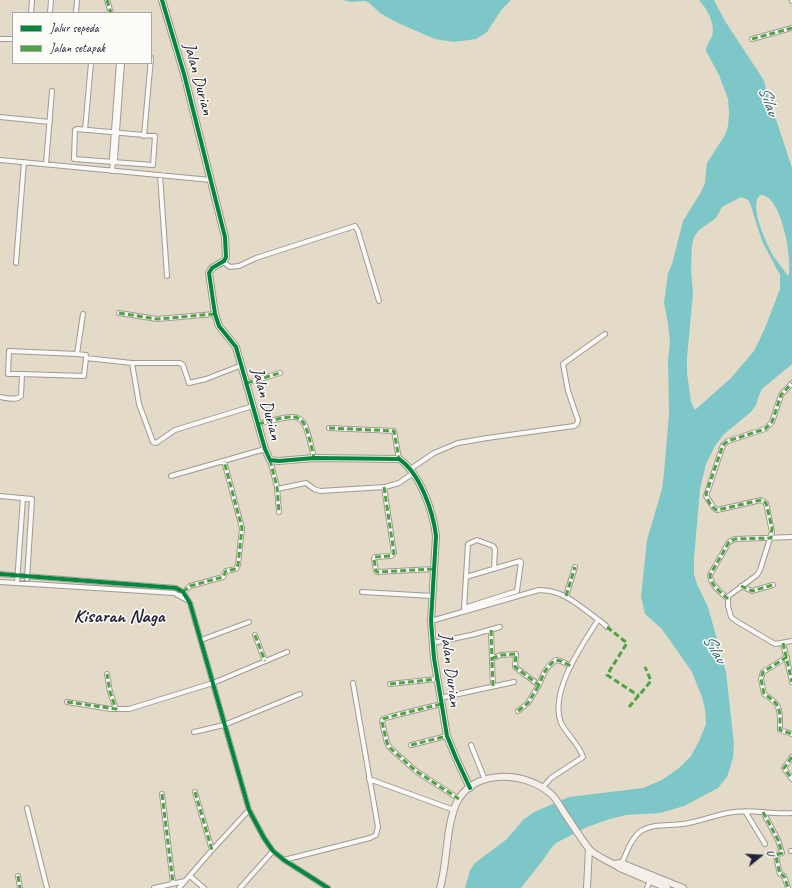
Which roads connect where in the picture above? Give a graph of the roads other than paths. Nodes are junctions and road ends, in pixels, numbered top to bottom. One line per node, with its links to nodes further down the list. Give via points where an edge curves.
1 (32, 0): 6 (street)
2 (51, 0): 7 (street)
3 (77, 0): 8 (street)
4 (107, 0): 9 (street)
5 (162, 0): 30 (street, Jalan Durian)
6 (31, 12)
7 (50, 12)
8 (76, 12)
9 (111, 12)
10 (792, 28): 13 (street)
11 (0, 39): 12 (street)
12 (12, 39)
13 (752, 39)
14 (91, 64): 21 (street)
15 (119, 64): 22 (street)
16 (122, 64): 22 (street)
17 (150, 64): 23 (street)
18 (52, 91): 20 (street)
19 (0, 117): 20 (street)
20 (50, 122): 27 (street)
21 (85, 130): 22 (street); 26 (street, via 75,130 74,158)
22 (115, 133): 23 (street); 26 (street)
23 (144, 136): 26 (street, via 155,136 153,165)
24 (0, 160): 25 (street)
25 (24, 162): 27 (street); 32 (street)
26 (113, 162): 28 (street)
27 (46, 164): 28 (street)
28 (112, 171): 29 (street)
29 (160, 175): 30 (street); 33 (street)
30 (211, 180): 31 (street, Jalan Durian, via 225,237)
31 (224, 261): 34 (street, via 230,267 239,266 256,258 355,226); 37 (street, Jalan Durian, via 212,268 209,273)
32 (16, 263)
33 (167, 276)
34 (379, 301)
35 (119, 313): 37 (street, via 157,319)
36 (83, 314): 39 (street)
37 (215, 314): 42 (street, Jalan Durian, via 219,326 234,343)
38 (605, 334): 56 (street, via 563,364 577,424 458,443 422,460)
39 (77, 354): 40 (street, via 86,355); 44 (street, via 9,351 8,374)
40 (86, 358): 41 (street); 44 (street, via 84,376)
41 (132, 363): 42 (street, via 182,364 189,383); 48 (street, via 139,404 153,442 156,443 175,430)
42 (242, 365): 46 (street, Jalan Durian)
43 (280, 373): 46 (street)
44 (22, 374): 47 (street, via 21,396 14,399)
45 (792, 382): 64 (street, via 781,395 770,425 766,429 728,441 723,445 706,496 717,510 765,501 772,528)
46 (247, 383): 48 (street, Jalan Durian)
47 (0, 397)
48 (253, 406): 49 (street, Jalan Durian)
49 (258, 424): 51 (street, Jalan Durian); 52 (street, via 290,416 300,418 307,427)
50 (329, 428): 53 (street, via 394,431)
51 (265, 449): 54 (street, Jalan Durian); 55 (street)
52 (314, 458): 53 (street, Jalan Durian); 54 (street, Jalan Durian)
53 (399, 459): 56 (street, Jalan Durian)
54 (270, 460): 59 (street)
55 (224, 461): 57 (street); 78 (street, via 242,528 237,568 226,572 223,577 190,586)
56 (411, 472): 58 (street, via 399,482); 66 (street, Jalan Durian, via 422,488 434,523)
57 (171, 476)
58 (384, 487): 59 (street, via 320,490 306,483); 66 (street, via 394,553 391,556 375,557 376,571)
59 (277, 489): 62 (street)
60 (0, 496): 61 (street)
61 (23, 498): 69 (street); 70 (street, via 32,500)
62 (279, 512)
63 (792, 537): 64 (street)
64 (770, 538): 76 (street, via 759,573); 81 (street, via 735,539 729,542 710,575 712,583)
65 (575, 567): 80 (street)
66 (434, 569): 79 (street, Jalan Durian)
67 (494, 569): 71 (street); 71 (street, via 495,548 477,540 472,541 468,544); 82 (street, via 521,561 517,591)
68 (0, 574): 69 (street)
69 (18, 576): 70 (street); 73 (street)
70 (27, 577): 74 (street); 78 (street, via 176,588)
71 (466, 577): 82 (street)
72 (0, 582): 73 (street)
73 (18, 583): 74 (street)
74 (26, 584): 78 (street)
75 (773, 585): 76 (street, via 752,591)
76 (741, 586): 81 (street)
77 (362, 592): 79 (street)
78 (182, 594): 90 (street, via 189,601)
79 (433, 596): 84 (street, Jalan Durian)
80 (566, 596): 82 (street, via 539,590); 83 (street)
81 (728, 599): 93 (street, via 729,613 733,620 775,644)
82 (464, 610): 84 (street)
83 (598, 620): 87 (street); 98 (street)
84 (431, 621): 92 (street, Jalan Durian)
85 (250, 622): 90 (street)
86 (500, 627): 88 (street)
87 (607, 627)
88 (491, 630): 92 (street); 97 (street)
89 (255, 635): 96 (street)
90 (201, 640): 103 (street)
91 (792, 641): 93 (street)
92 (433, 643): 100 (street, Jalan Durian)
93 (783, 643): 95 (street)
94 (287, 652): 96 (street)
95 (787, 657): 102 (street); 115 (street, via 763,672 761,679 764,694 773,699 781,714 780,730)
96 (265, 661): 103 (street)
97 (492, 661): 106 (street, via 492,658 500,654 516,654 516,667); 107 (street)
98 (571, 666): 106 (street, via 556,660 550,664); 123 (street, via 560,694 558,710 562,723 583,756 551,778)
99 (107, 674): 111 (street)
100 (437, 679): 105 (street); 109 (street, Jalan Durian)
101 (514, 682): 107 (street)
102 (792, 682)
103 (213, 683): 111 (street, via 129,709); 113 (street)
104 (352, 683): 120 (street)
105 (390, 684)
106 (539, 684): 112 (street, via 529,702)
107 (493, 686): 109 (street)
108 (300, 694): 113 (street)
109 (441, 701): 116 (street, Jalan Durian); 127 (street, via 389,717 382,722 390,748 416,771)
110 (67, 702): 111 (street)
111 (116, 709)
112 (518, 711)
113 (224, 725): 114 (street); 129 (street)
114 (194, 732)
115 (792, 734)
116 (448, 736): 117 (street); 124 (street, Jalan Durian)
117 (411, 745)
118 (471, 745): 122 (street)
119 (792, 757): 121 (street, via 784,768)
120 (369, 779): 130 (street); 138 (street, via 378,828 376,835)
121 (792, 779)
122 (485, 780): 123 (street, via 509,777 531,781); 124 (street)
123 (543, 787): 135 (street, via 553,795)
124 (470, 788): 127 (street)
125 (195, 792): 136 (street)
126 (162, 794): 144 (street)
127 (458, 799): 130 (street)
128 (27, 808): 146 (street)
129 (249, 810): 136 (street); 137 (street)
130 (454, 810): 152 (street)
131 (745, 811): 132 (street); 134 (street); 139 (street, via 721,814 690,823 648,828 635,837)
132 (763, 812): 133 (street); 157 (street, via 778,840 782,853 776,857 780,874 784,876)
133 (792, 813)
134 (765, 844)
135 (589, 849): 139 (street, via 614,864 618,862); 153 (street)
136 (212, 850): 141 (street)
137 (273, 851): 138 (street); 150 (street)
138 (284, 860): 151 (street)
139 (621, 866): 142 (street)
140 (18, 876): 145 (street)
141 (190, 876): 143 (street); 149 (street)
142 (653, 880): 154 (street); 155 (street); 156 (street)
143 (186, 881): 144 (street); 148 (street)
144 (173, 884): 147 (street)
145 (20, 888)
146 (46, 888)
147 (154, 888)
148 (180, 888)
149 (204, 888)
150 (240, 888)
151 (328, 888)
152 (440, 888)
153 (587, 888)
154 (647, 888)
155 (667, 888)
156 (683, 888)
157 (788, 888)

